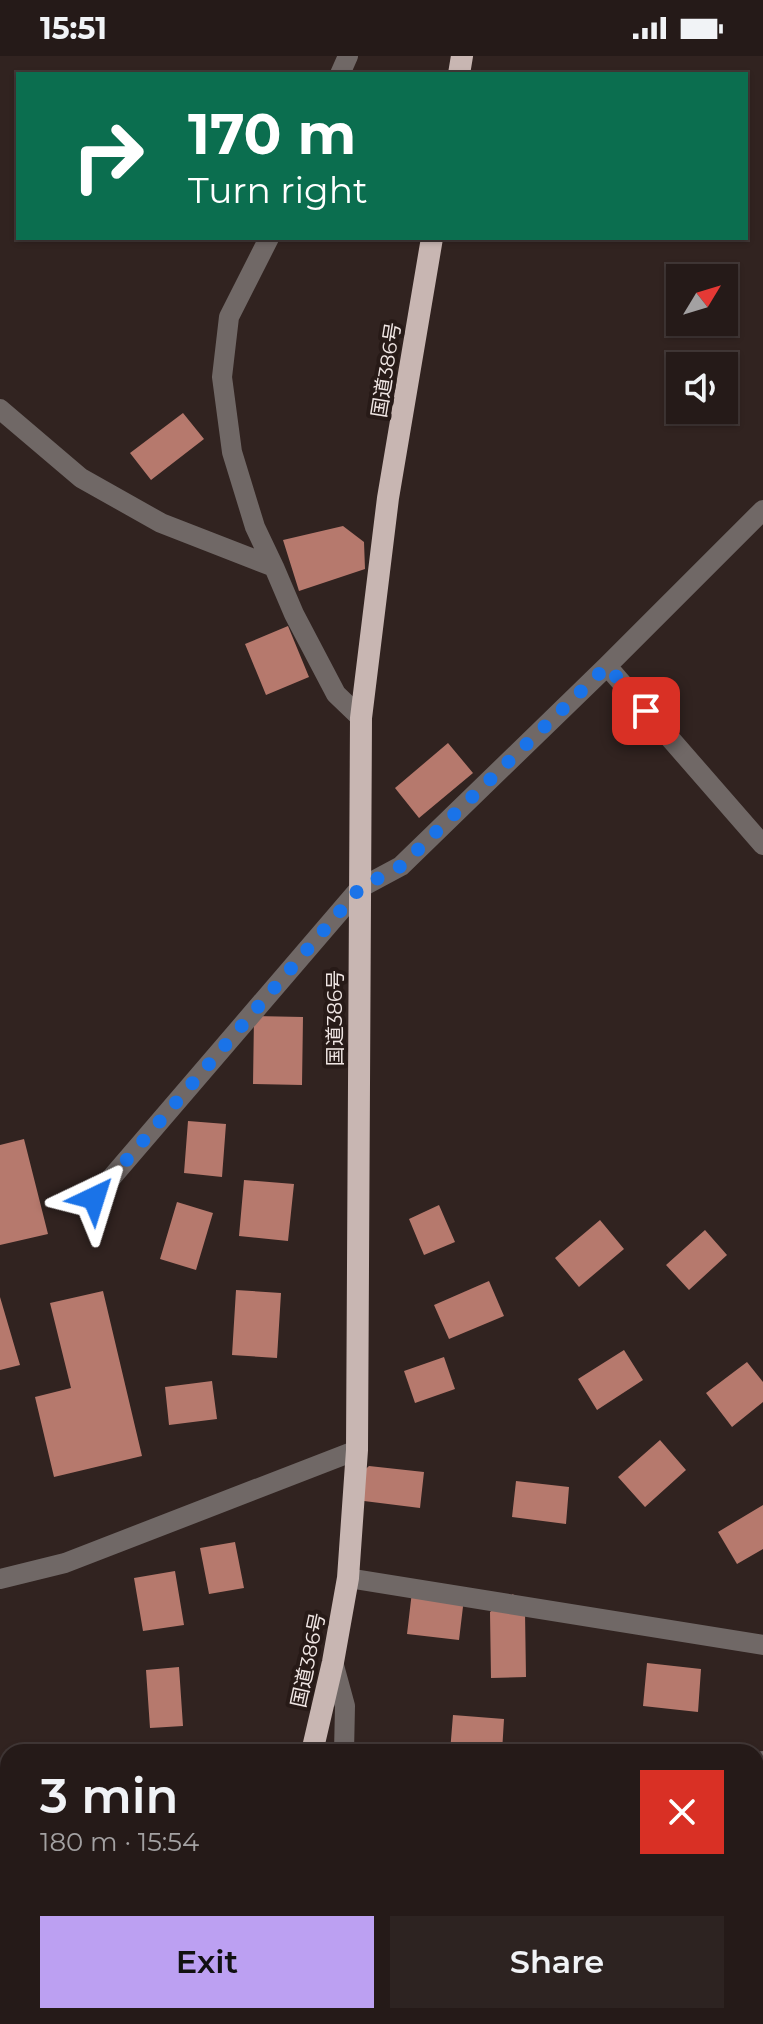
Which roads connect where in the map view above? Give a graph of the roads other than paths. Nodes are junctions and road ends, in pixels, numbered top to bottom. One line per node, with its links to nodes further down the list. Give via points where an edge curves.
1 (268, 240): 5 (street, via 229,317 222,377 232,452 255,527)
2 (432, 240): 7 (highway, 国道386号, via 388,498)
3 (0, 409): 5 (street, via 81,478 161,523)
4 (763, 510): 6 (street)
5 (274, 567): 7 (street, via 336,694)
6 (607, 666): 8 (street); 9 (street, via 401,866)
7 (361, 718): 9 (highway, 国道386号)
8 (763, 845)
9 (360, 888): 10 (street); 11 (highway, 国道386号)
10 (94, 1198)
11 (357, 1450): 12 (highway, 国道386号); 13 (street, via 65,1563)
12 (348, 1578): 14 (street); 15 (highway, 国道386号)
13 (0, 1579)
14 (763, 1645)
15 (333, 1662): 16 (highway, 国道386号); 17 (street, via 345,1706)
16 (314, 1744)
17 (344, 1744)

